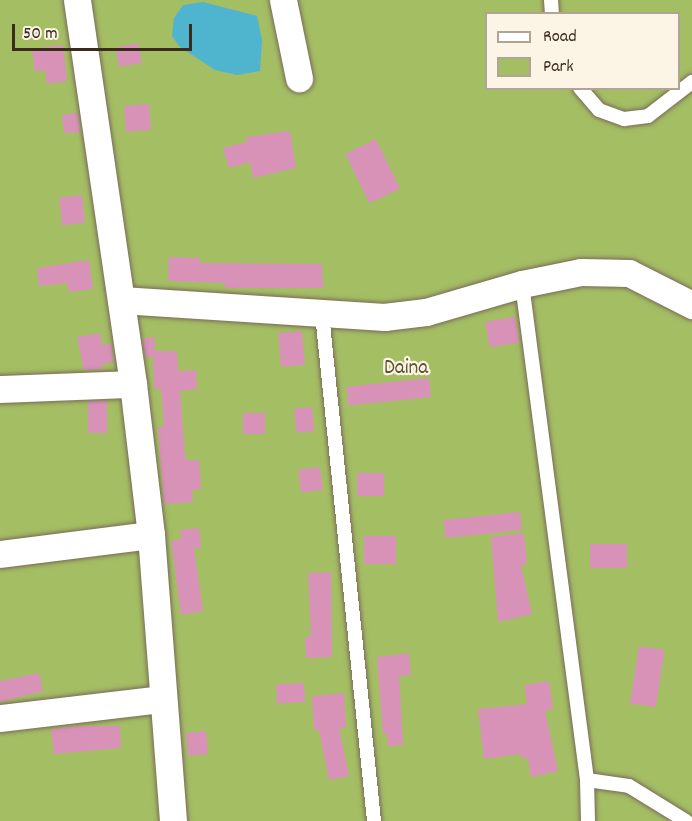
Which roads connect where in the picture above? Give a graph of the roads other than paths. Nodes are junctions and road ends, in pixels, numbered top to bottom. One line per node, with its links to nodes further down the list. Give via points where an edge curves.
1 (77, 0): 7 (street)
2 (283, 0): 3 (street)
3 (299, 78)
4 (692, 82): 5 (lane, via 648,116 624,119 599,110)
5 (582, 90)
6 (522, 284): 8 (street, via 581,272 629,273); 9 (street, via 426,312 384,317); 16 (lane)
7 (121, 300): 9 (street); 10 (street)
8 (692, 305)
9 (322, 314): 18 (lane)
10 (134, 384): 11 (street); 12 (street)
11 (0, 389)
12 (151, 535): 13 (street); 14 (street)
13 (0, 554)
14 (162, 699): 15 (street); 17 (street)
15 (0, 718)
16 (587, 780): 19 (lane); 20 (lane, via 629,786)
17 (173, 821)
18 (374, 821)
19 (588, 821)
20 (686, 821)

